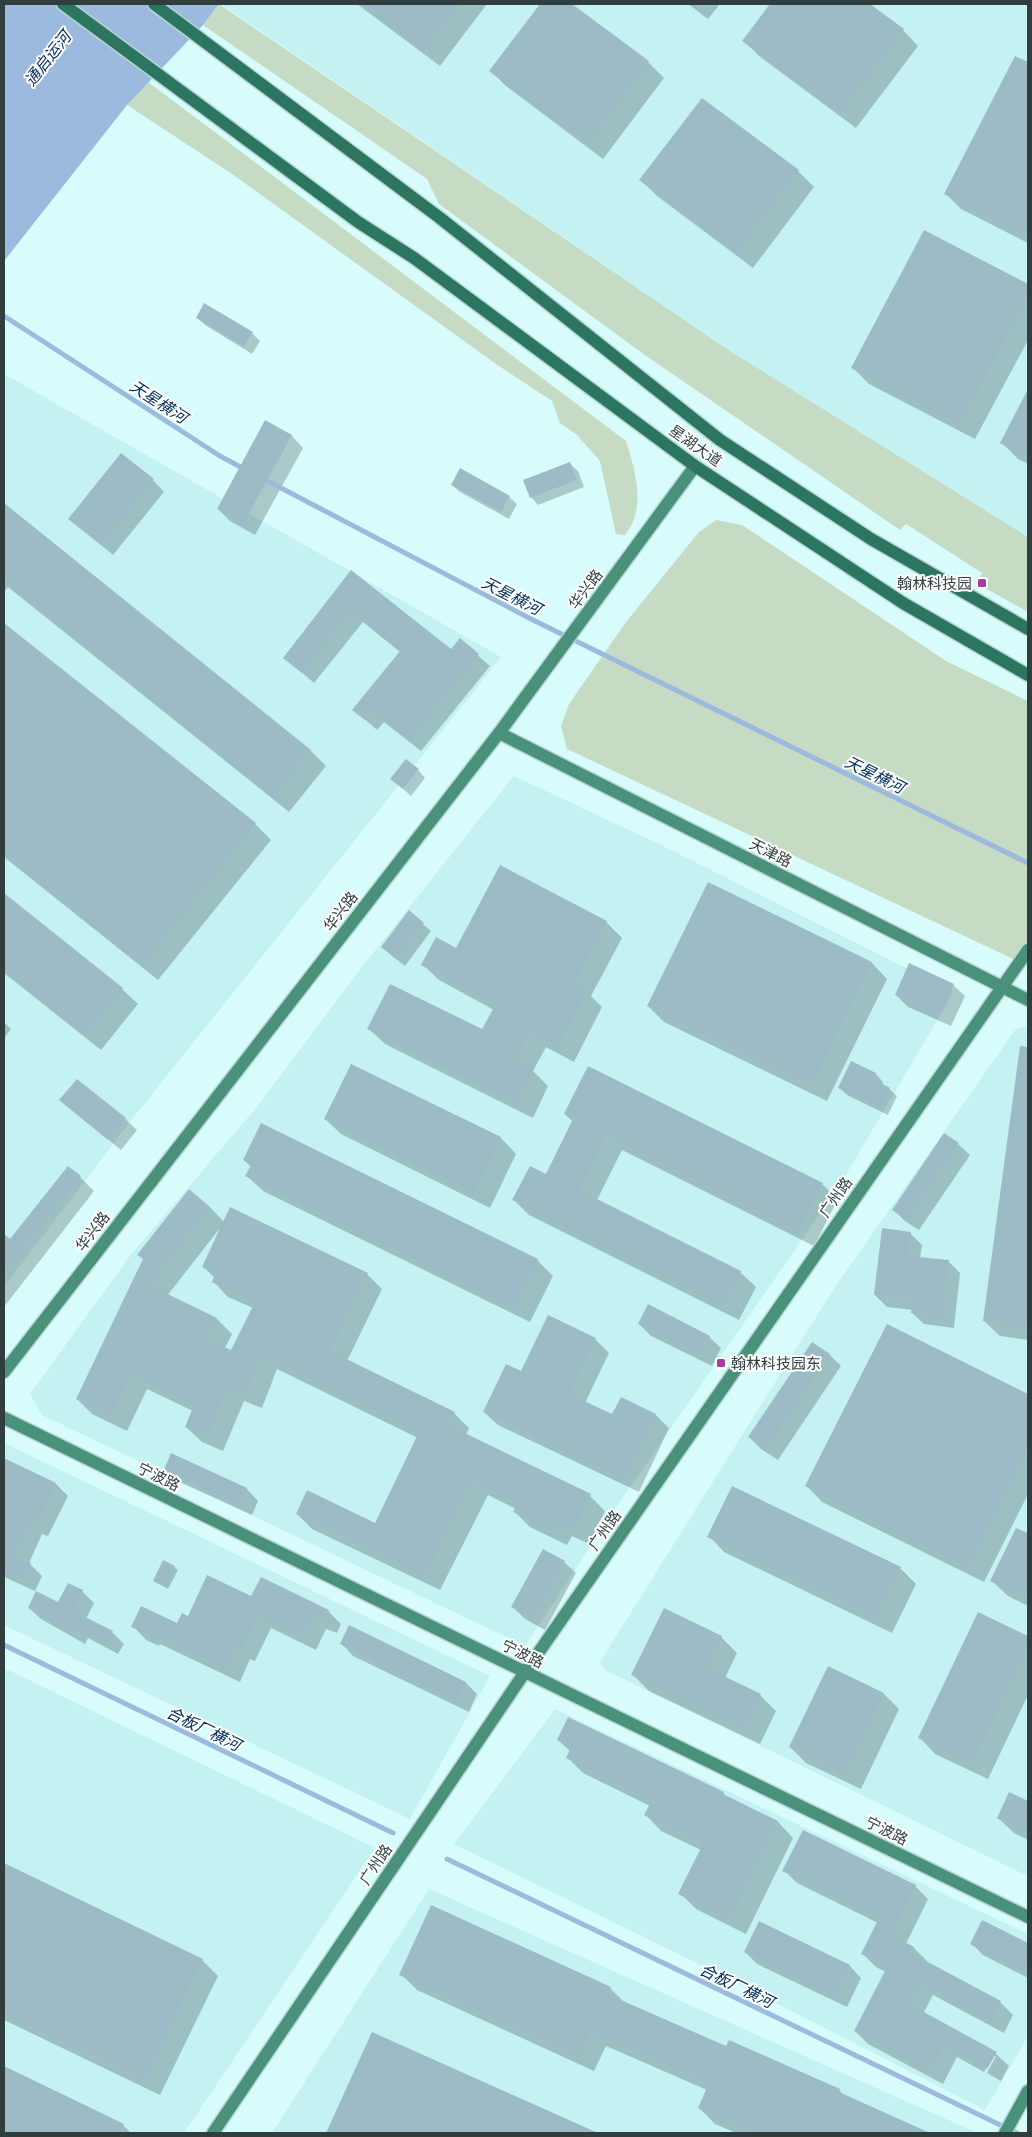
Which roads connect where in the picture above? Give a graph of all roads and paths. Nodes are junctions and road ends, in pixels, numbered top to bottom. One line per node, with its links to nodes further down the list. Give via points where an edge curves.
1 (63, 4): 3 (main road, 星湖大道)
2 (154, 4): 4 (main road, 星湖大道, via 388,178 720,440 870,539)
3 (695, 466): 5 (main road, 星湖大道, via 903,603); 6 (street, 华兴路)
4 (1028, 628)
5 (1028, 675)
6 (499, 733): 8 (street, 天津路); 10 (street, 华兴路)
7 (1028, 950): 8 (street, 广州路)
8 (1002, 987): 9 (street, 天津路); 12 (street, 广州路)
9 (1028, 1000)
10 (4, 1372)
11 (4, 1418): 12 (street, 宁波路)
12 (525, 1672): 13 (street, 宁波路); 15 (street, 广州路)
13 (1028, 1917)
14 (1028, 2091): 16 (street)
15 (213, 2133)
16 (1005, 2133)

